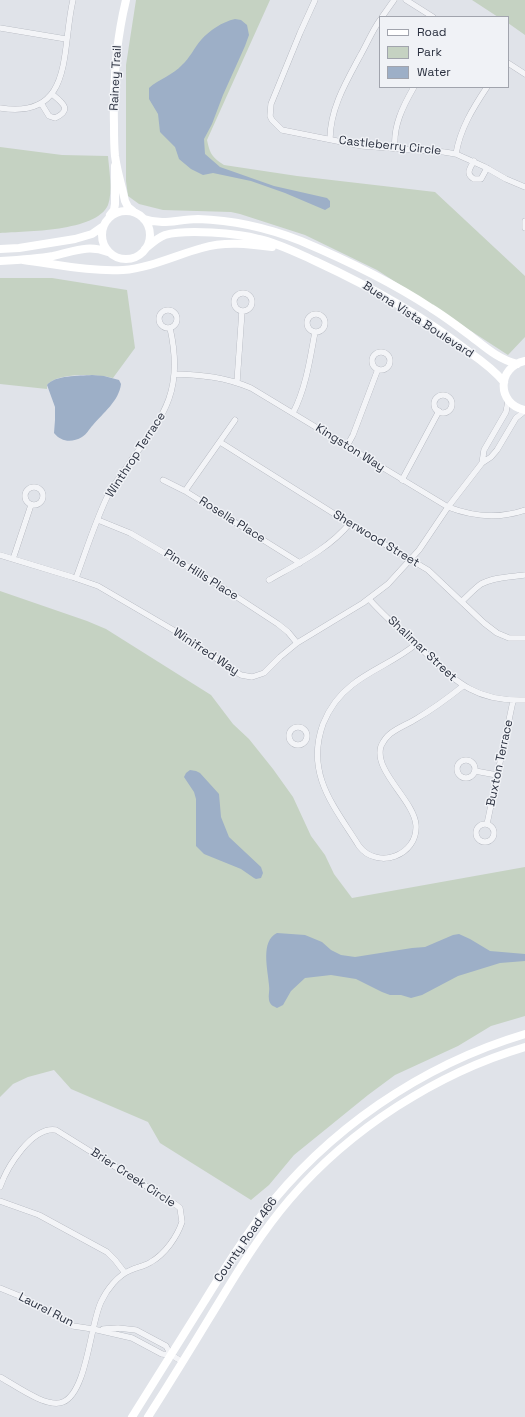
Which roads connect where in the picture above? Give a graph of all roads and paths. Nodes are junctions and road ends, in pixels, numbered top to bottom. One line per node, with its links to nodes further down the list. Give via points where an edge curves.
1 (72, 0): 10 (street)
2 (126, 0): 21 (main road, Rainey Trail, via 114,77)
3 (315, 0): 18 (street, Castleberry Circle, via 271,104 270,116 282,130)
4 (394, 0): 6 (street)
5 (406, 0): 7 (street)
6 (383, 16)
7 (431, 16)
8 (379, 22): 18 (street, via 343,88 333,116)
9 (0, 28): 10 (street)
10 (66, 39): 15 (street, via 63,70)
11 (509, 64): 12 (street)
12 (525, 74)
13 (413, 88): 19 (street, via 395,129)
14 (486, 88): 20 (street, via 469,114)
15 (52, 94): 16 (street); 16 (street, via 64,106 61,115 55,118 49,116)
16 (41, 103): 17 (street, via 12,110)
17 (0, 108)
18 (330, 139): 19 (street, Castleberry Circle, via 362,146)
19 (395, 148): 20 (street, Castleberry Circle)
20 (456, 154): 22 (street, Castleberry Circle)
21 (115, 157): 25 (main road, Rainey Trail, via 125,202); 26 (main road, Rainey Trail, via 115,204)
22 (474, 162): 23 (street, Castleberry Circle); 23 (street, via 468,172 474,180 481,179)
23 (487, 168): 24 (street, Castleberry Circle)
24 (525, 187)
25 (133, 211): 26 (main road, via 125,210); 27 (main road)
26 (110, 216): 29 (main road)
27 (144, 219): 32 (main road, via 150,230); 40 (main road, Buena Vista Boulevard, via 155,222 220,220 279,233 340,258 383,280 432,308 498,357)
28 (525, 222): 30 (street)
29 (102, 227): 31 (main road, via 92,234 75,239); 34 (main road, via 101,236)
30 (525, 228)
31 (0, 249)
32 (145, 249): 33 (main road, Buena Vista Boulevard, via 164,236 185,232 246,236); 34 (main road, via 135,257 123,259)
33 (291, 250): 35 (main road, via 254,244 228,244 203,247 124,270 96,270); 44 (main road, Buena Vista Boulevard, via 358,281 405,308 454,340)
34 (108, 252): 35 (main road, via 98,248 86,248)
35 (23, 260): 36 (main road)
36 (0, 261)
37 (242, 311): 43 (street)
38 (170, 328): 42 (street, Winthrop Terrace, via 175,353)
39 (315, 332): 48 (street, via 304,385)
40 (521, 362): 44 (main road, Buena Vista Boulevard, via 510,368)
41 (378, 369): 51 (street)
42 (175, 374): 43 (street, Kingston Way, via 203,375); 59 (street, Winthrop Terrace, via 165,412 108,495)
43 (237, 382): 48 (street, Kingston Way)
44 (504, 382): 45 (main road, via 503,389)
45 (508, 401): 47 (main road); 52 (street, via 506,412 484,450)
46 (439, 411): 54 (street)
47 (525, 411): 52 (street, via 516,418 497,450)
48 (293, 413): 51 (street, Kingston Way)
49 (235, 420): 50 (street)
50 (220, 442): 55 (street); 60 (street, Sherwood Street)
51 (347, 446): 54 (street, Kingston Way)
52 (482, 463): 57 (street, Winifred Way)
53 (163, 480): 55 (street, Rosella Place)
54 (402, 480): 57 (street, Kingston Way)
55 (185, 491): 64 (street, Rosella Place)
56 (31, 505): 62 (street)
57 (448, 507): 58 (street, Kingston Way, via 485,516 506,515); 63 (street, Winifred Way)
58 (525, 510)
59 (98, 520): 66 (street, Winthrop Terrace); 71 (street, Pine Hills Place, via 130,533 214,582 278,624)
60 (350, 523): 63 (street, Sherwood Street); 64 (street, via 334,540)
61 (0, 555): 62 (street, Winifred Way)
62 (14, 559): 66 (street, Winifred Way)
63 (411, 560): 68 (street, Winifred Way); 69 (street, Sherwood Street, via 434,574)
64 (300, 563): 67 (street)
65 (525, 575): 69 (street, via 486,582)
66 (76, 578): 71 (street, Winifred Way, via 98,586 123,600 246,677 252,678 264,673)
67 (269, 580)
68 (369, 599): 71 (street, Winifred Way); 72 (street, Shalimar Street)
69 (462, 601): 70 (street, Sherwood Street, via 497,633 510,638)
70 (525, 638)
71 (297, 643)
72 (416, 644): 73 (street, Shalimar Street); 77 (street, via 344,691 329,711)
73 (463, 686): 75 (street, Shalimar Street, via 488,697); 77 (street, via 438,705 391,733 381,747 382,763 416,824 412,843 397,856 377,858 366,854 359,846 324,788 319,773)
74 (525, 700): 75 (street, Shalimar Street)
75 (513, 701): 79 (street, Buxton Terrace)
76 (307, 738): 77 (street)
77 (318, 740)
78 (475, 771): 79 (street)
79 (497, 775): 80 (street, Buxton Terrace)
80 (487, 824)
81 (525, 1034): 83 (main road, County Road 466, via 466,1055 437,1069 350,1124)
82 (525, 1047): 84 (main road, County Road 466, via 472,1065 434,1085 358,1134)
83 (319, 1152): 84 (main road, via 314,1160); 90 (main road, County Road 466, via 282,1189 260,1217)
84 (317, 1171): 91 (main road, County Road 466, via 290,1199 242,1264)
85 (0, 1187): 87 (street, Brier Creek Circle, via 25,1146 39,1133 50,1129 62,1133 175,1204 180,1208 182,1222 169,1245 150,1263)
86 (0, 1201): 87 (street, via 39,1215 107,1252)
87 (124, 1273): 89 (street, Brier Creek Circle, via 104,1295)
88 (0, 1288): 89 (street, Laurel Run, via 22,1297 73,1326)
89 (92, 1329): 90 (street, Laurel Run, via 132,1338 162,1354); 90 (street, Laurel Run, via 136,1330 166,1346); 92 (street, Brier Creek Circle, via 81,1377 72,1396 64,1402 48,1403)
90 (171, 1355): 91 (street); 93 (main road, County Road 466)
91 (183, 1362): 94 (main road, County Road 466)
92 (0, 1377)
93 (132, 1417)
94 (148, 1417)

